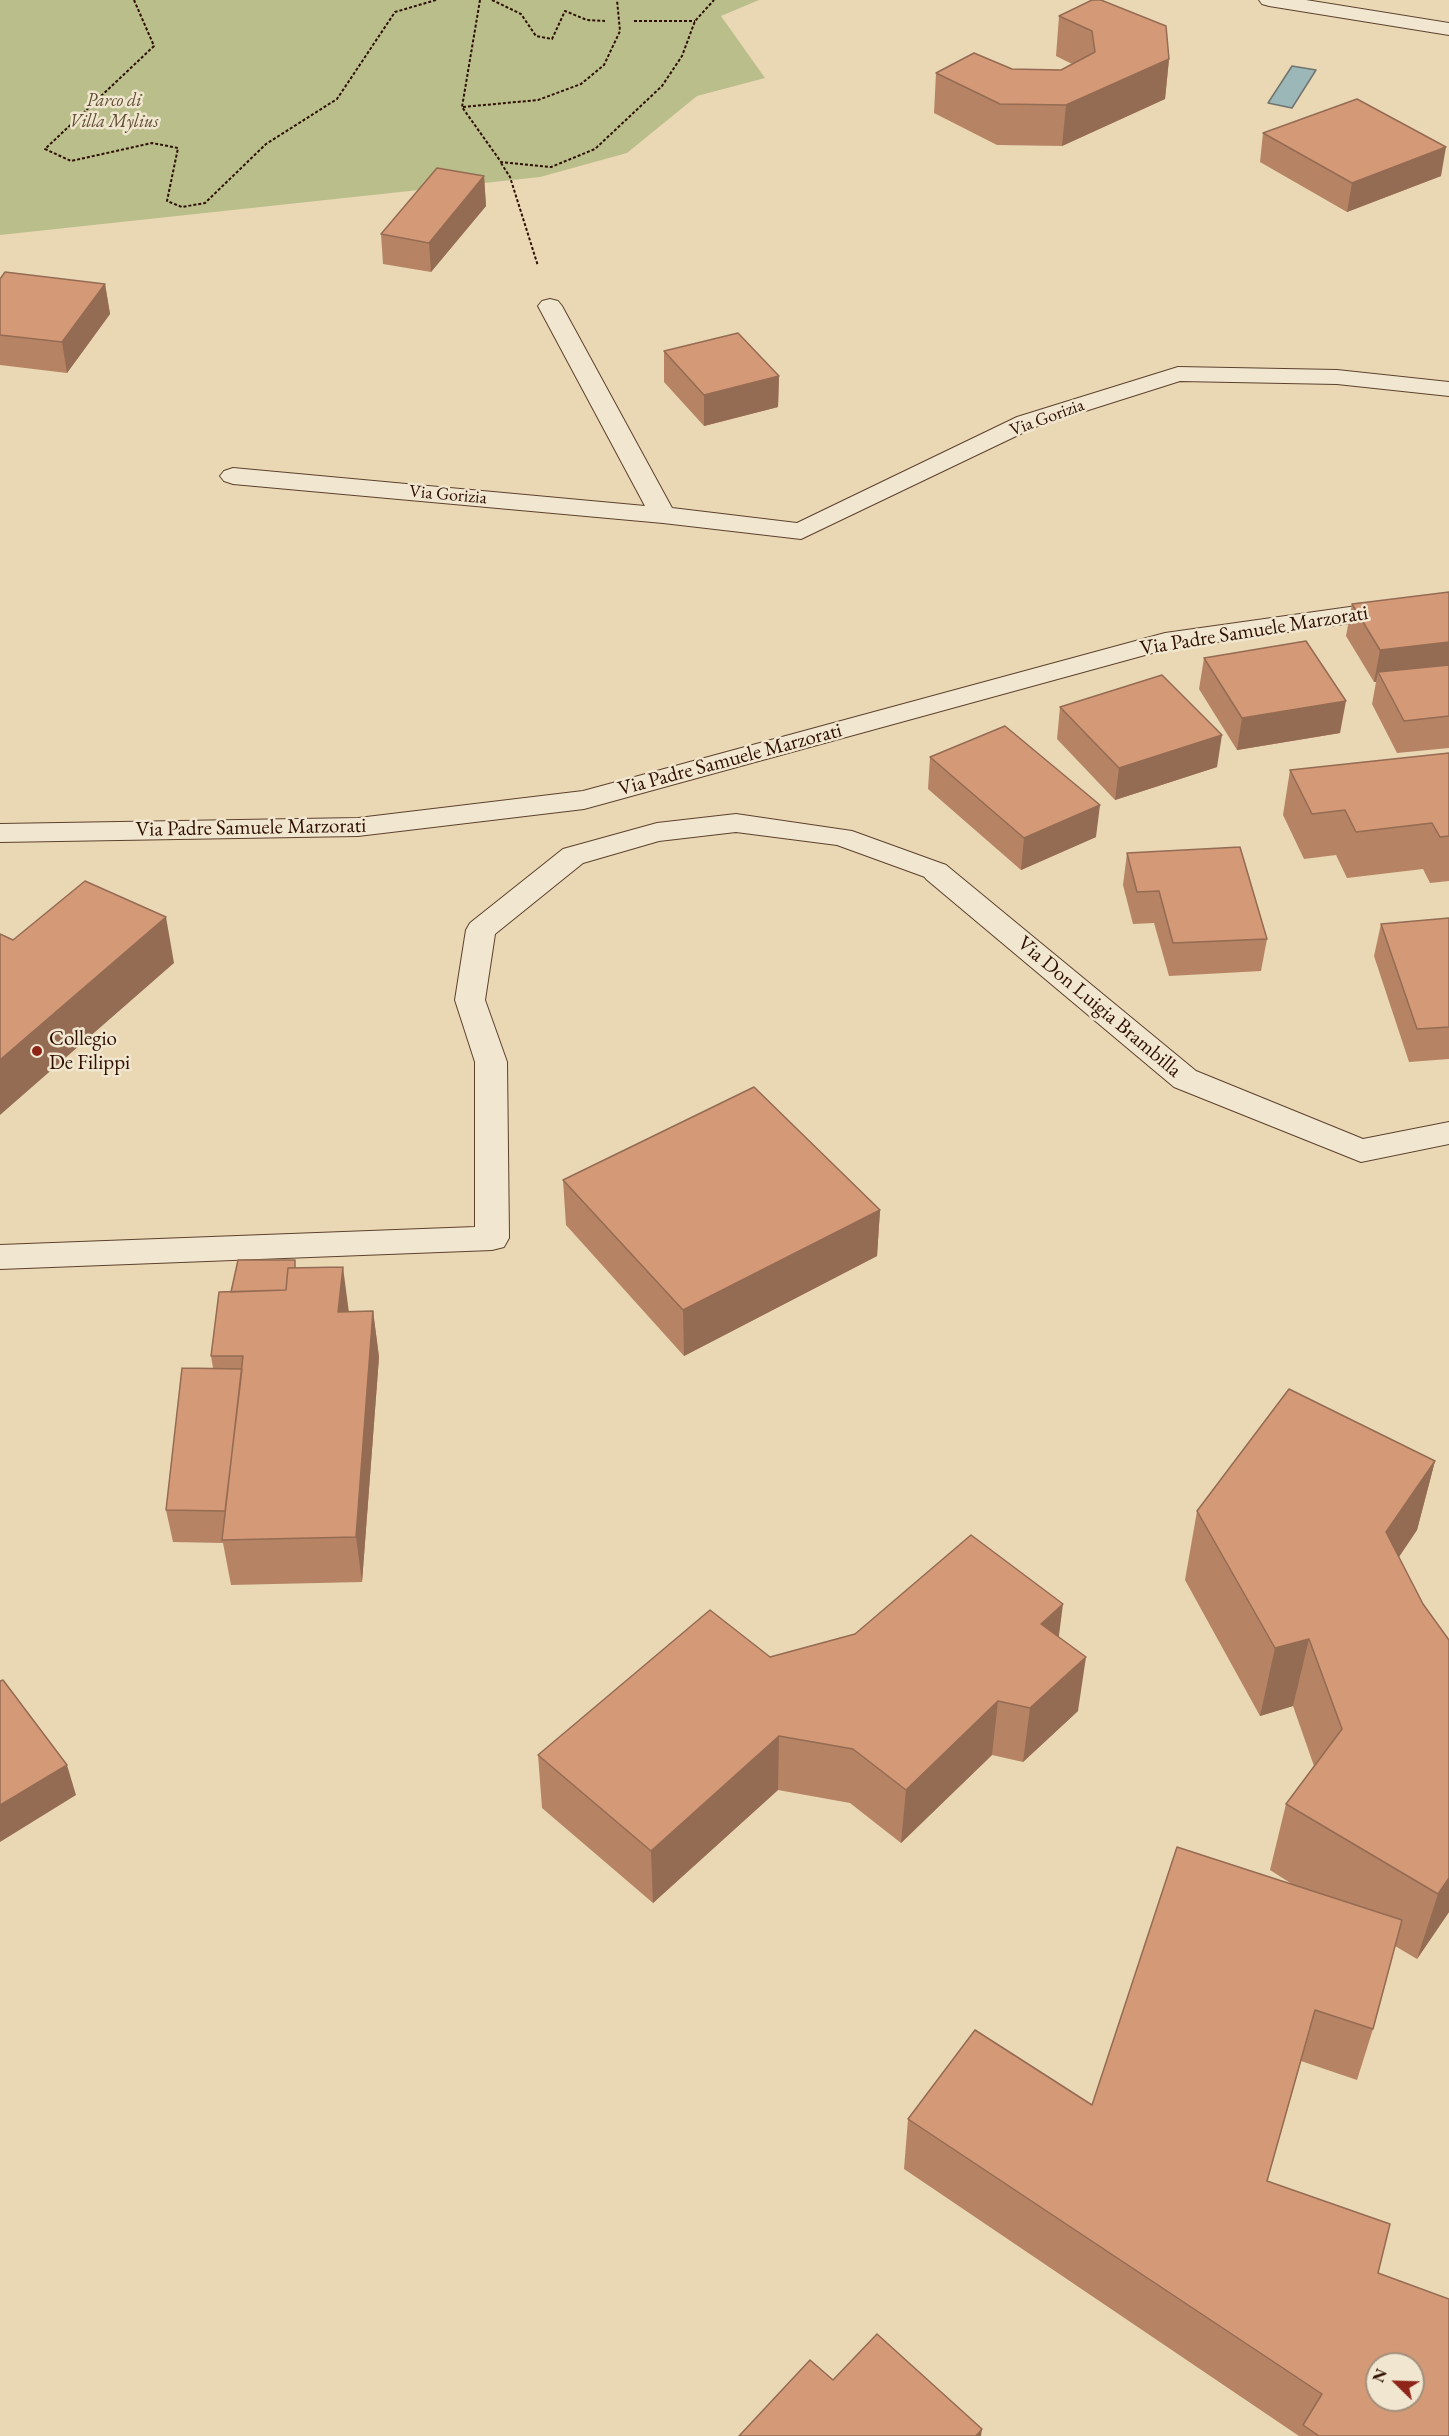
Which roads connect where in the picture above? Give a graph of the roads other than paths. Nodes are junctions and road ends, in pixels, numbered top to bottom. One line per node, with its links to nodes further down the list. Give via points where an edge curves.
1 (1269, 0): 2 (street)
2 (1449, 29)
3 (550, 306): 6 (street)
4 (1449, 389): 6 (street, Via Gorizia, via 1337,377 1178,374 1026,422 801,531)
5 (233, 476): 6 (street, Via Gorizia)
6 (663, 514)
7 (1449, 601): 8 (street, Via Padre Samuele Marzorati, via 1166,641 584,800 358,827)
8 (0, 833)
9 (1449, 1133): 10 (street, Via Don Luigia Brambilla, via 1361,1151 1185,1079 936,872 842,837 736,823 657,832 573,856 481,930 470,1000 491,1062 492,1238)
10 (0, 1257)

